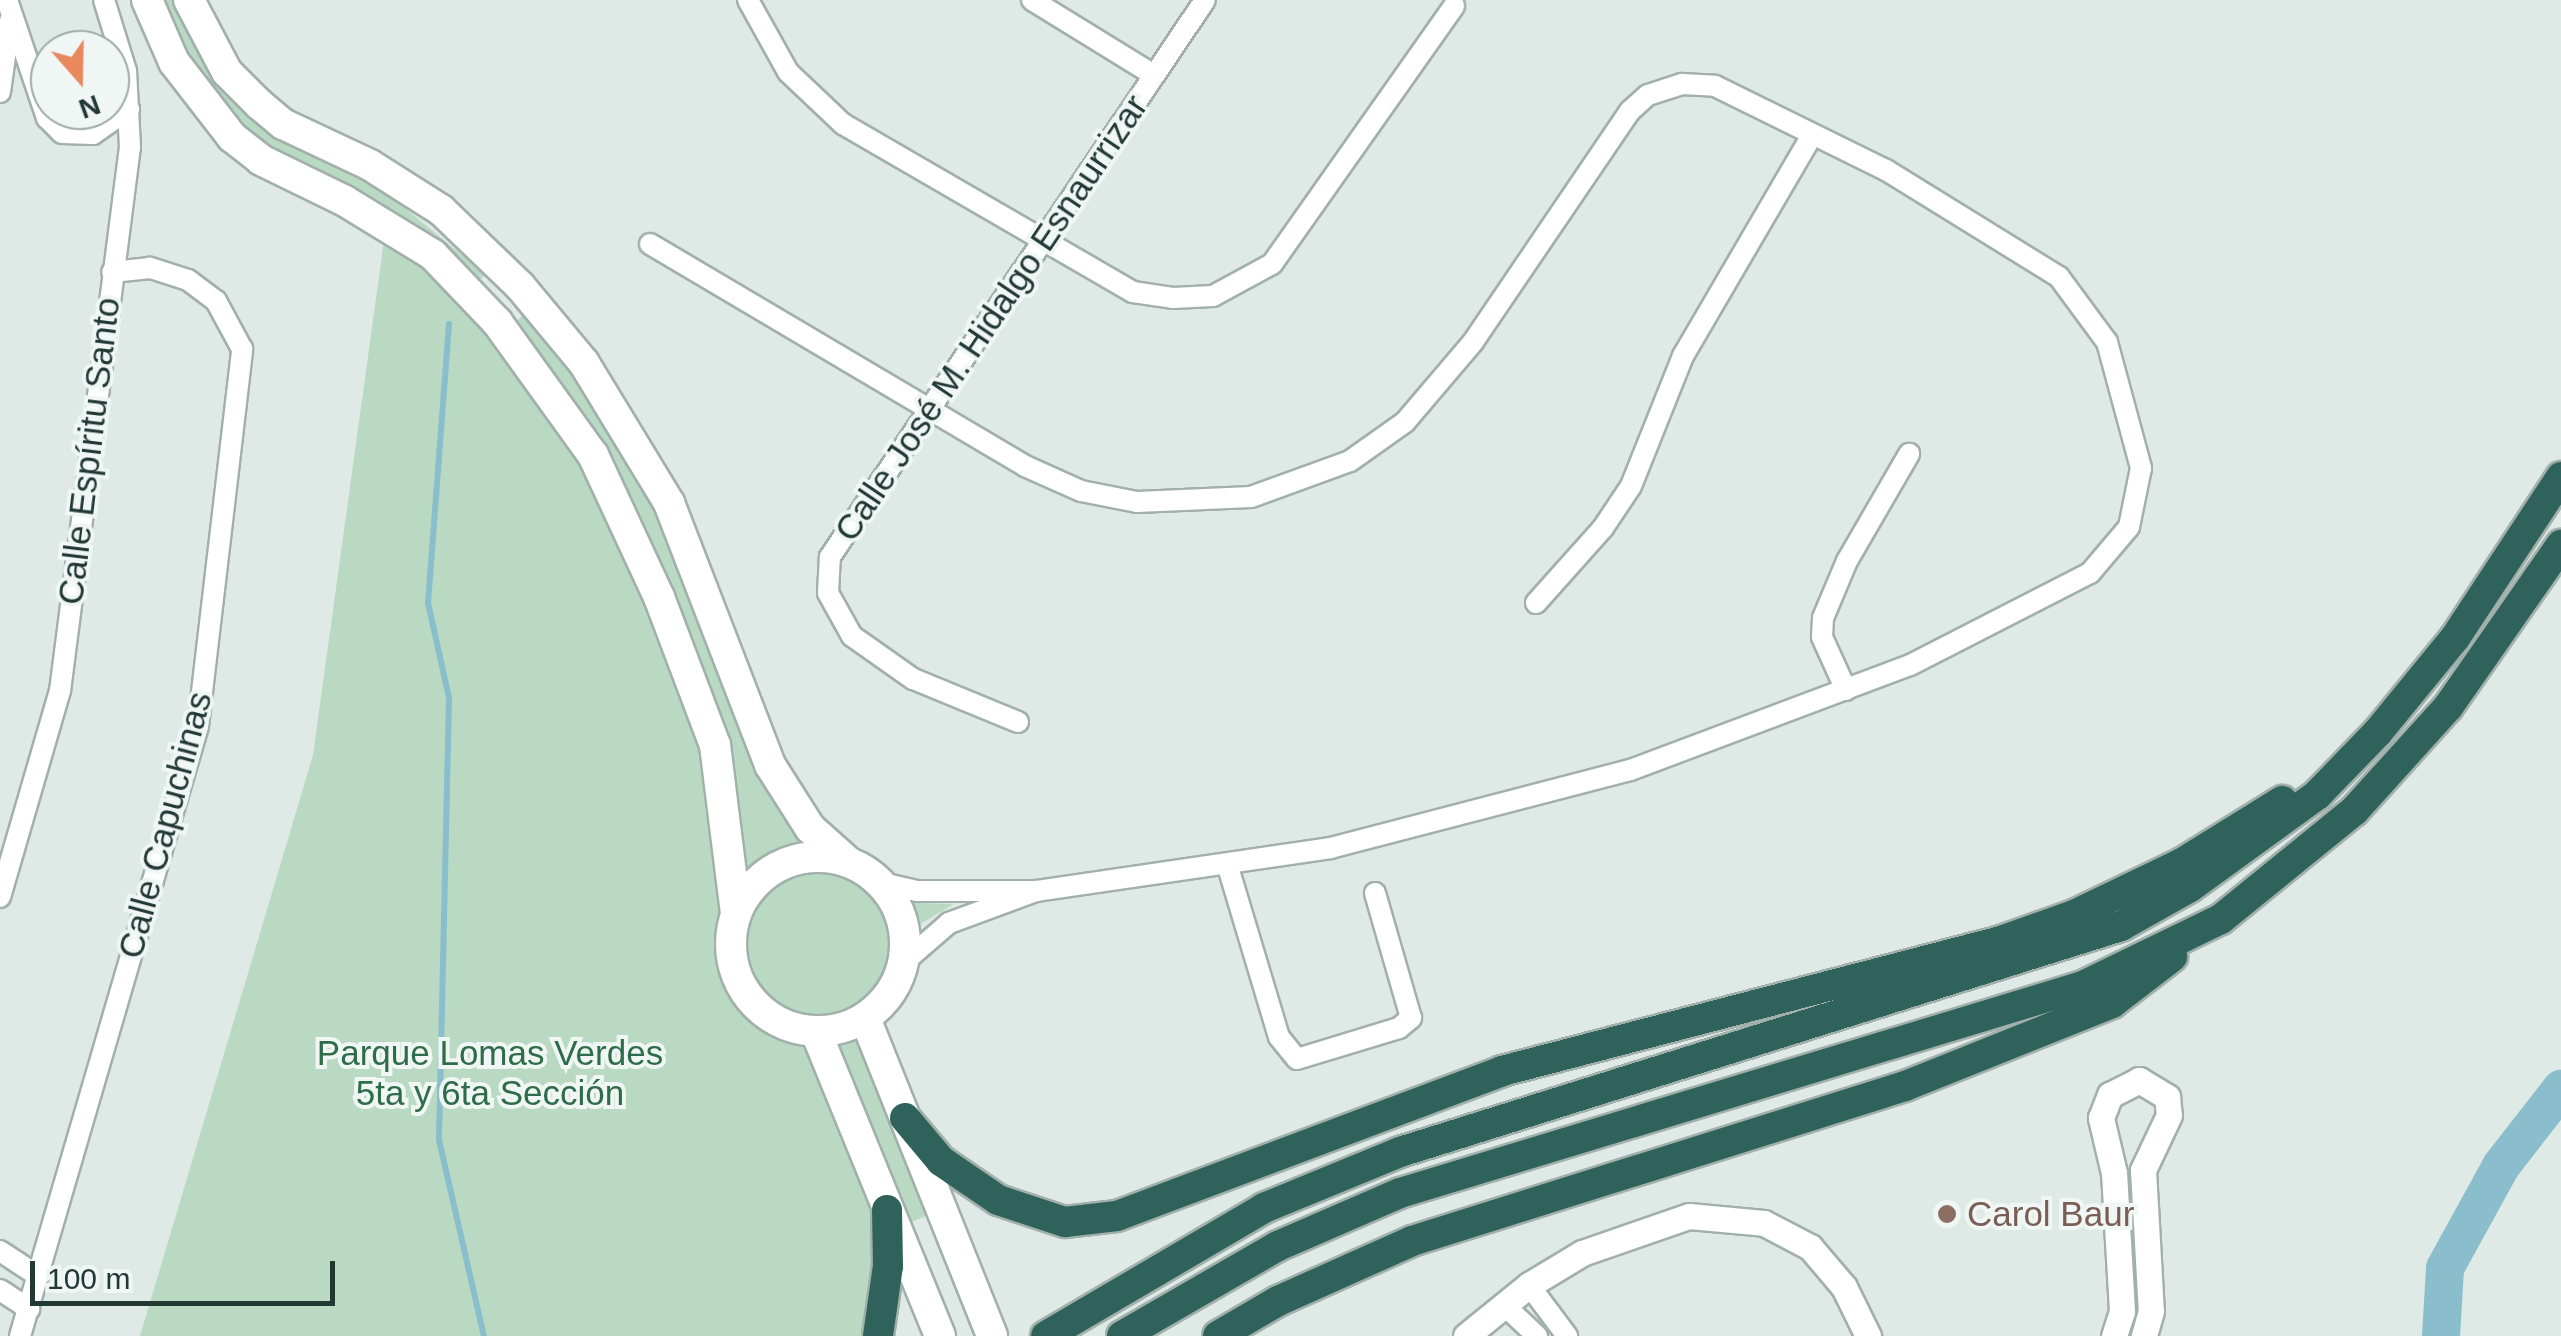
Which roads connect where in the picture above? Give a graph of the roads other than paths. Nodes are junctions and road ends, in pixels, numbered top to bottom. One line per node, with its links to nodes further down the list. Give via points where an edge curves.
1 (104, 0): 9 (street, Calle Espíritu Santo)
2 (147, 0): 21 (main road, via 174,62 232,136 260,160 432,255)
3 (189, 0): 19 (main road, via 226,72 260,104 318,144 407,186)
4 (748, 0): 17 (street, via 808,97)
5 (1032, 0): 11 (street)
6 (1204, 0): 11 (street, Calle José M. Hidalgo Esnaurrizar)
7 (1454, 6): 17 (street, via 1296,238 1248,282 1213,296 1133,292)
8 (9, 10): 10 (street); 12 (street)
9 (113, 30)
10 (30, 70)
11 (1154, 75): 17 (street, Calle José M. Hidalgo Esnaurrizar)
12 (0, 92)
13 (59, 130): 14 (street)
14 (99, 130)
15 (128, 130): 20 (street, Calle Espíritu Santo)
16 (1812, 135): 24 (street, via 1754,100 1715,86 1682,84 1648,94 1584,172 1472,342 1405,422 1350,461 1251,497 1137,502 1082,491); 28 (street, via 1683,356 1631,486); 29 (street, via 1886,170 2059,278 2107,342 2141,468 2129,527 2090,573 2008,619)
17 (1042, 241): 24 (street, Calle José M. Hidalgo Esnaurrizar)
18 (650, 244): 24 (street)
19 (502, 266): 21 (main road); 22 (main road)
20 (112, 272): 38 (street, Calle Espíritu Santo, via 60,691); 48 (street, Calle Capuchinas, via 150,268 188,280 216,302 242,349 198,726)
21 (471, 294): 23 (main road)
22 (528, 296): 23 (main road); 32 (main road, via 626,426 668,503 770,766 810,828)
23 (497, 322): 39 (main road, via 593,455 660,597 715,746)
24 (929, 409): 30 (street, Calle José M. Hidalgo Esnaurrizar, via 830,557 828,593 836,618 873,654 913,679)
25 (1909, 454): 29 (street, via 1824,618 1822,637)
26 (2561, 477): 31 (highway, via 2455,638)
27 (2559, 548): 41 (highway, via 2448,706 2366,798)
28 (1536, 603)
29 (1846, 690): 33 (street, via 1630,770 1432,825)
30 (1018, 722)
31 (2378, 732): 45 (highway, via 2312,783 2196,855 2074,915 1984,946 1502,1071 1117,1216 1066,1222 998,1200 941,1161); 57 (highway, via 2317,795 2254,845 2120,926 1400,1152 1264,1208)
32 (848, 862): 34 (main road); 39 (main road, via 791,862 758,881)
33 (1228, 866): 36 (street); 37 (street, via 1279,1037 1297,1059 1399,1028 1411,1018)
34 (881, 883): 35 (street, via 917,892); 42 (main road, via 902,918)
35 (965, 890): 36 (street); 40 (street)
36 (1038, 891): 40 (street)
37 (1375, 893)
38 (0, 897)
39 (736, 913): 44 (main road, via 731,954 745,993 776,1021)
40 (970, 914): 42 (street, via 930,936)
41 (2221, 919): 58 (highway, via 2082,986 1400,1193 1278,1246); 59 (highway, via 2112,1003 1906,1086 1412,1241 1278,1300)
42 (904, 962): 43 (main road, via 896,984)
43 (865, 1018): 44 (main road); 45 (main road)
44 (816, 1032): 46 (main road)
45 (905, 1118): 56 (main road)
46 (892, 1222): 54 (highway); 55 (main road)
47 (0, 1251): 48 (street)
48 (38, 1276): 52 (street, Calle Capuchinas)
49 (1529, 1285): 51 (street); 62 (street); 63 (street, via 1582,1254 1654,1225 1726,1216 1764,1223 1810,1247 1844,1287)
50 (0, 1290): 52 (street)
51 (1503, 1304): 60 (street); 61 (street)
52 (29, 1308): 53 (street, Calle Capuchinas)
53 (20, 1336)
54 (878, 1336)
55 (940, 1336)
56 (992, 1336)
57 (1046, 1336)
58 (1122, 1336)
59 (1218, 1336)
60 (1466, 1336)
61 (1537, 1336)
62 (1567, 1336)
63 (1868, 1336)
64 (2114, 1336): 65 (street, via 2122,1312 2114,1173 2101,1118 2110,1095 2139,1080 2167,1097 2169,1114 2143,1170 2150,1312)
65 (2144, 1336)

